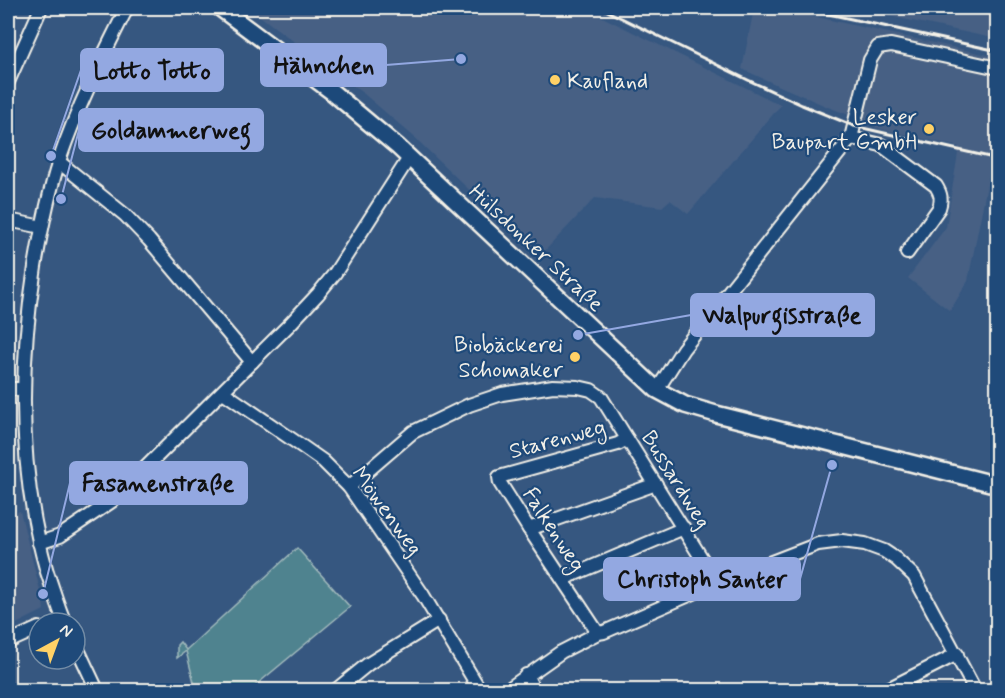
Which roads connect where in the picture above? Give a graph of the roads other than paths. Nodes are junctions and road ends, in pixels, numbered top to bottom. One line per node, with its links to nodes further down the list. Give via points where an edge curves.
1 (41, 8): 5 (street)
2 (127, 8): 8 (street, via 86,90)
3 (220, 8): 7 (street, Hülsdonker Straße, via 331,91)
4 (998, 68): 6 (street, via 891,45 878,46 870,60)
5 (8, 82)
6 (851, 138): 11 (street, via 881,145 940,193 939,208); 15 (street, via 683,349)
7 (409, 158): 12 (street, via 335,273); 15 (street, Hülsdonker Straße)
8 (59, 162): 10 (street); 12 (street, via 125,214)
9 (8, 220): 10 (street)
10 (42, 226): 14 (street, via 28,310)
11 (907, 253)
12 (252, 362): 16 (street)
13 (8, 389): 14 (street)
14 (23, 389): 24 (street, via 25,451)
15 (657, 390): 21 (street, Hülsdonker Straße, via 685,405 716,414)
16 (222, 392): 20 (street, Möwenweg, via 323,461); 24 (street, via 112,501 60,536)
17 (627, 439): 18 (street, Starenweg); 19 (street, Bussardweg); 20 (street, Bussardweg, via 601,397 591,390 553,386 502,394 413,432)
18 (500, 477): 23 (street, Falkenweg)
19 (656, 484): 22 (street, Bussardweg); 23 (street)
20 (349, 487): 28 (street, Möwenweg)
21 (995, 488)
22 (684, 528): 25 (street); 26 (street, Bussardweg)
23 (529, 529): 25 (street, Falkenweg)
24 (39, 543): 27 (street)
25 (562, 579): 30 (street, Falkenweg)
26 (717, 583): 30 (street); 32 (street, via 818,544 865,544 884,551 914,576)
27 (58, 611)
28 (439, 620): 36 (street, via 368,664); 37 (street, Möwenweg)
29 (27, 633): 31 (street)
30 (598, 633): 34 (street)
31 (8, 642)
32 (957, 654): 40 (street); 41 (street)
33 (87, 669): 35 (street)
34 (526, 675): 38 (street); 39 (street)
35 (97, 690)
36 (336, 690)
37 (480, 690)
38 (507, 690)
39 (534, 690)
40 (886, 690)
41 (975, 690)

